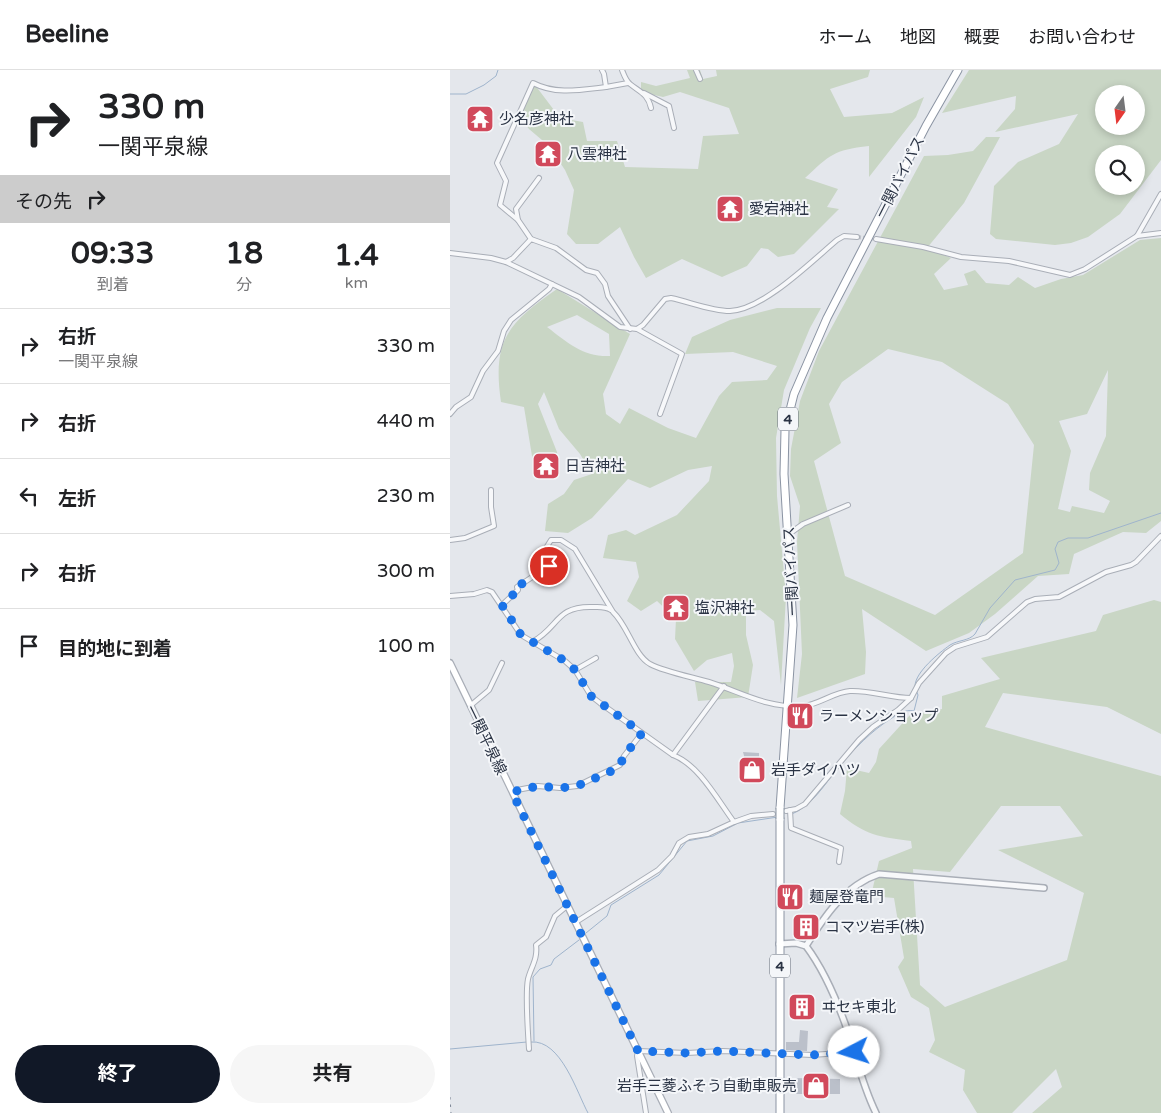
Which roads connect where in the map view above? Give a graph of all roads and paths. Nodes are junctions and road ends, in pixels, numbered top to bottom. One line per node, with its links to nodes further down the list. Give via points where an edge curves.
1 (602, 70): 7 (street)
2 (622, 70): 6 (street)
3 (696, 70): 5 (street)
4 (958, 70): 28 (highway, 一関バイパス / 4, via 828,318 794,394 783,452)
5 (700, 79)
6 (628, 83): 7 (street); 8 (street)
7 (606, 87): 13 (street, via 559,91 533,83 497,163 506,181 500,205)
8 (644, 92): 9 (street); 10 (street, via 669,106)
9 (651, 108)
10 (674, 128)
11 (539, 178): 13 (street, via 516,209)
12 (1161, 194): 16 (street)
13 (518, 220): 17 (street)
14 (1161, 233): 16 (street)
15 (857, 236): 22 (street, via 844,236 837,240 780,288 746,308 728,311 670,298 665,299)
16 (1137, 236): 18 (street, via 1085,270 1065,275 1009,261 961,257)
17 (531, 239): 20 (street); 23 (street, via 556,248 586,270 597,273)
18 (876, 239)
19 (450, 253): 20 (street)
20 (506, 262): 21 (street)
21 (552, 284): 23 (street, via 579,297 620,327); 24 (street, via 511,320 498,351 483,371 471,397)
22 (637, 328): 23 (street); 25 (street, via 682,354)
23 (630, 329)
24 (450, 414)
25 (660, 414)
26 (491, 490): 30 (street, via 494,526 465,538)
27 (848, 505): 28 (street, via 802,524)
28 (789, 534): 42 (highway, 一関バイパス / 4, via 794,625)
29 (1161, 536): 40 (street, via 1131,565 1106,572 1058,597 1027,602 987,637 955,647 918,685)
30 (450, 540)
31 (450, 596): 32 (street, via 487,590)
32 (502, 605): 33 (street, via 518,590 517,587 549,566 546,548 554,539 575,550); 34 (street, via 521,635)
33 (613, 612): 34 (street, via 606,607 578,606 564,612 540,638); 39 (street, via 622,620 634,646 650,664)
34 (532, 642): 38 (street)
35 (596, 658): 38 (street)
36 (450, 663): 41 (main road, 一関平泉線)
37 (502, 663): 41 (street, via 490,690)
38 (575, 670): 43 (street, via 591,696)
39 (724, 686): 42 (street, via 752,699); 44 (street)
40 (911, 698): 42 (street, via 853,691 805,706); 46 (street, via 859,740 805,804)
41 (470, 706): 45 (main road, 一関平泉線)
42 (788, 706): 46 (highway, 一関バイパス / 4)
43 (642, 733): 44 (street); 45 (street, via 614,770 577,786 538,786)
44 (673, 754): 48 (street, via 683,759 697,774)
45 (512, 792): 51 (main road, 一関平泉線)
46 (786, 810): 49 (street, via 791,828 840,848); 53 (highway, 一関バイパス / 4, bridge, via 780,819)
47 (773, 814): 48 (street)
48 (734, 822): 52 (street, via 679,843 658,870)
49 (839, 862)
50 (1044, 888): 54 (street, via 880,874 844,895)
51 (567, 906): 52 (main road, 一関平泉線); 55 (street, via 555,916 546,937 536,945 528,979)
52 (576, 922): 56 (main road, 一関平泉線)
53 (780, 944): 54 (street); 58 (highway, 一関バイパス / 4)
54 (806, 946): 57 (street, via 833,996)
55 (529, 1048)
56 (638, 1051): 58 (street); 59 (street); 60 (main road, 一関平泉線)
57 (854, 1052): 58 (street); 62 (street)
58 (780, 1053): 61 (highway, 一関バイパス / 4)
59 (646, 1113)
60 (668, 1113)
61 (780, 1113)
62 (876, 1113)

